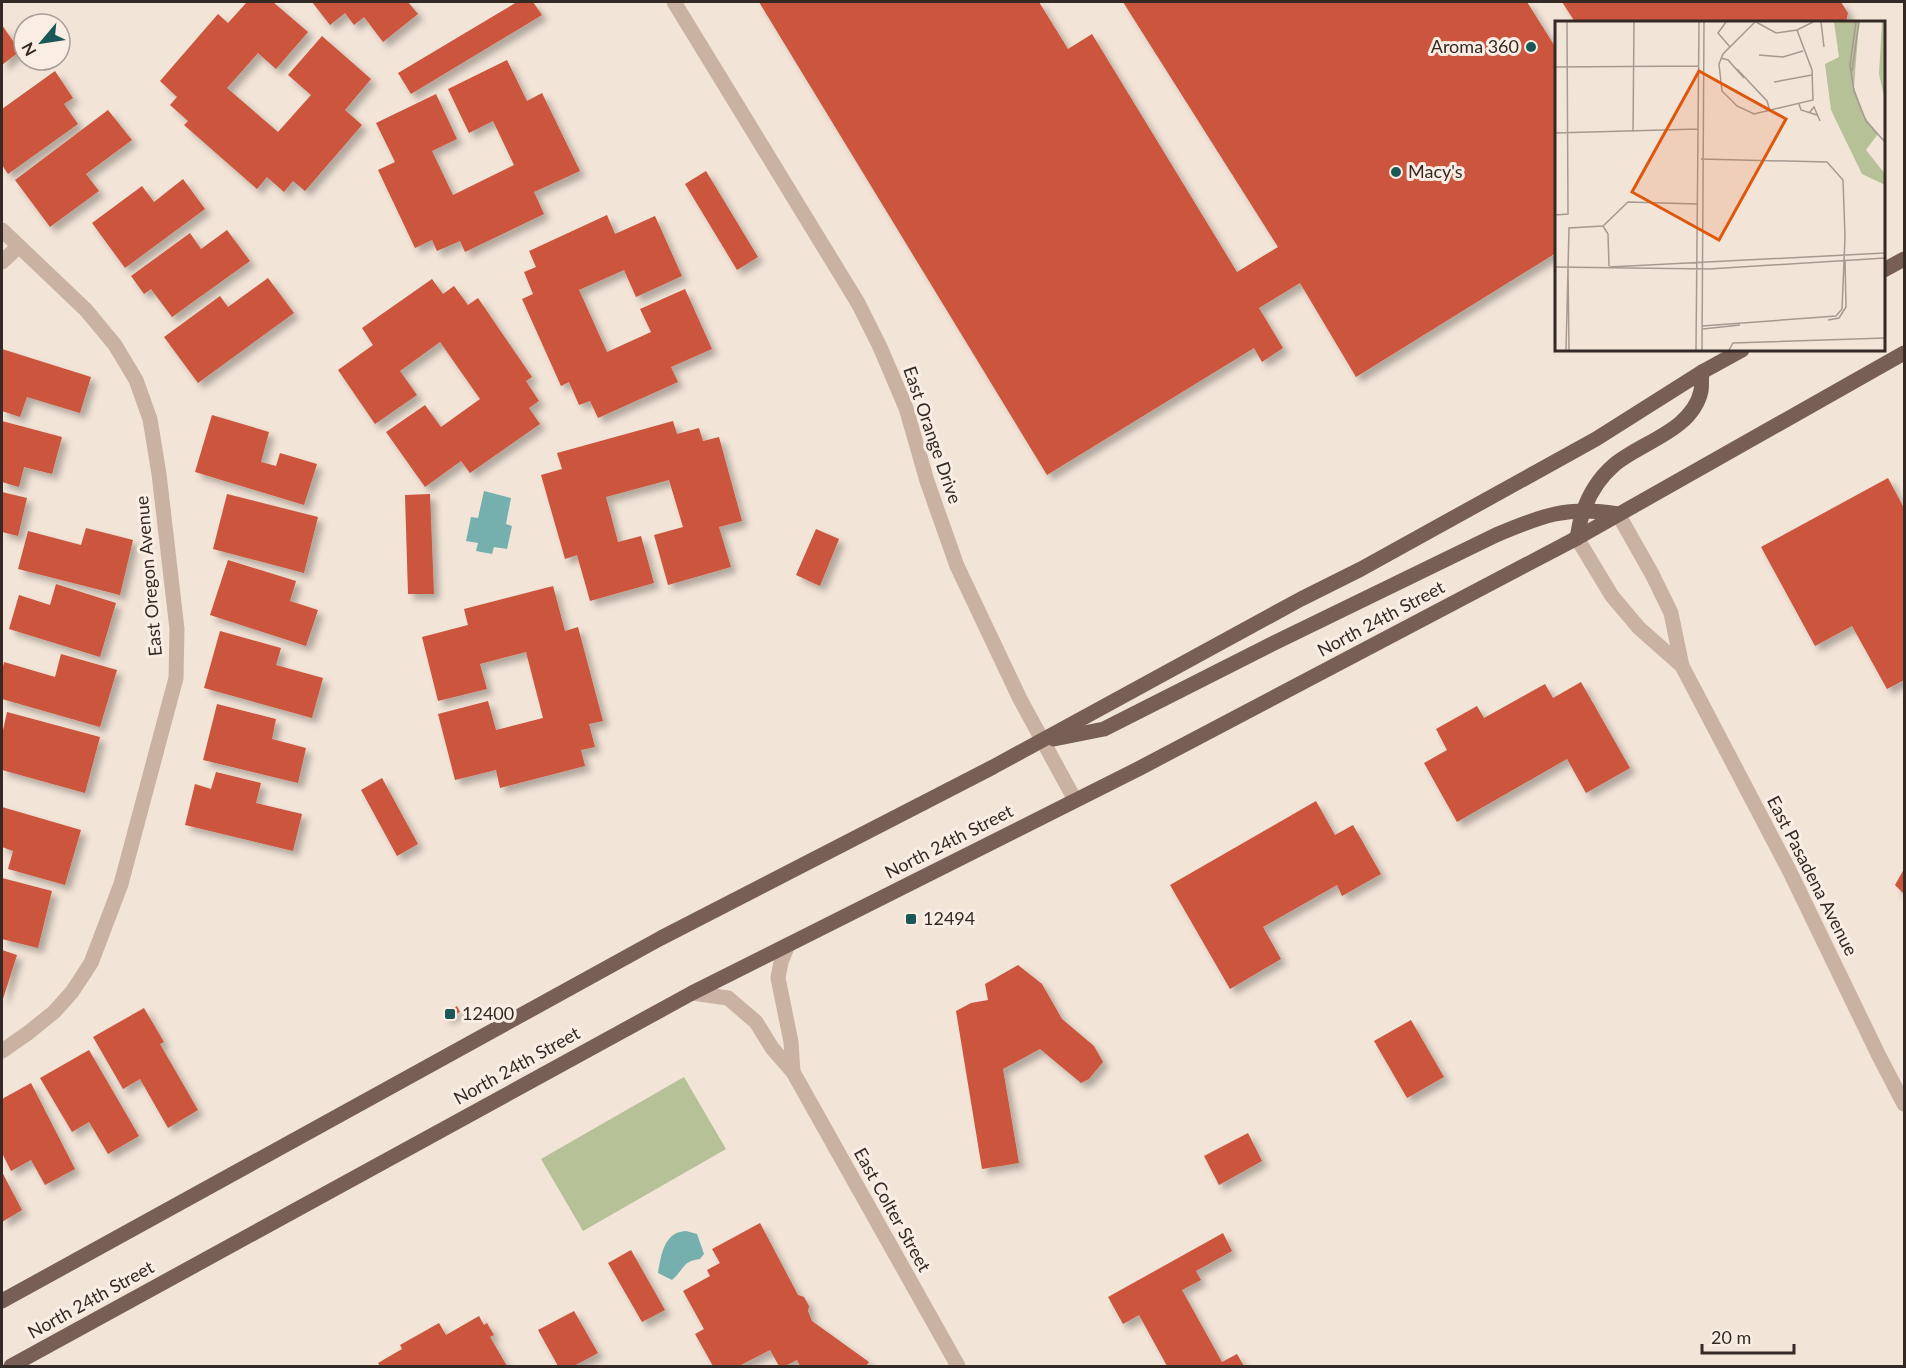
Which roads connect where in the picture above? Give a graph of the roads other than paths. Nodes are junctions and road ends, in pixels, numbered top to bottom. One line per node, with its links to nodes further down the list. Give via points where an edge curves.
1 (674, 2): 14 (street, East Orange Drive, via 858,303 880,347 906,408 957,566)
2 (2, 230): 3 (street, East Oregon Avenue)
3 (18, 247): 5 (street); 18 (street, East Oregon Avenue, via 86,310 116,345 136,380 150,419 158,463 177,629 176,678 124,873 91,963 54,1012)
4 (1905, 259): 6 (main road)
5 (2, 262)
6 (1885, 269)
7 (1740, 351): 9 (main road)
8 (1905, 352): 11 (main road, North 24th Street)
9 (1702, 372): 10 (main road, via 1701,392 1684,419 1614,465); 14 (main road, via 1596,439)
10 (1583, 510): 11 (main road); 12 (main road); 14 (main road, via 1543,516 1496,535 1104,729)
11 (1618, 514): 12 (main road, North 24th Street); 13 (street, East Pasadena Avenue, via 1671,613)
12 (1577, 538): 13 (street, East Pasadena Avenue, via 1619,604 1639,628); 15 (main road, North 24th Street)
13 (1682, 666): 20 (street, East Pasadena Avenue, via 1797,885)
14 (1042, 741): 15 (street, East Orange Drive); 21 (main road, via 651,943)
15 (1075, 800): 16 (main road, North 24th Street)
16 (788, 945): 17 (main road, North 24th Street); 19 (street, East Colter Street, via 778,978)
17 (692, 993): 19 (street, East Colter Street, via 728,998 756,1022 771,1048); 22 (main road, North 24th Street)
18 (2, 1051)
19 (793, 1072): 23 (street, East Colter Street)
20 (1905, 1104)
21 (2, 1300)
22 (12, 1366)
23 (958, 1366)

